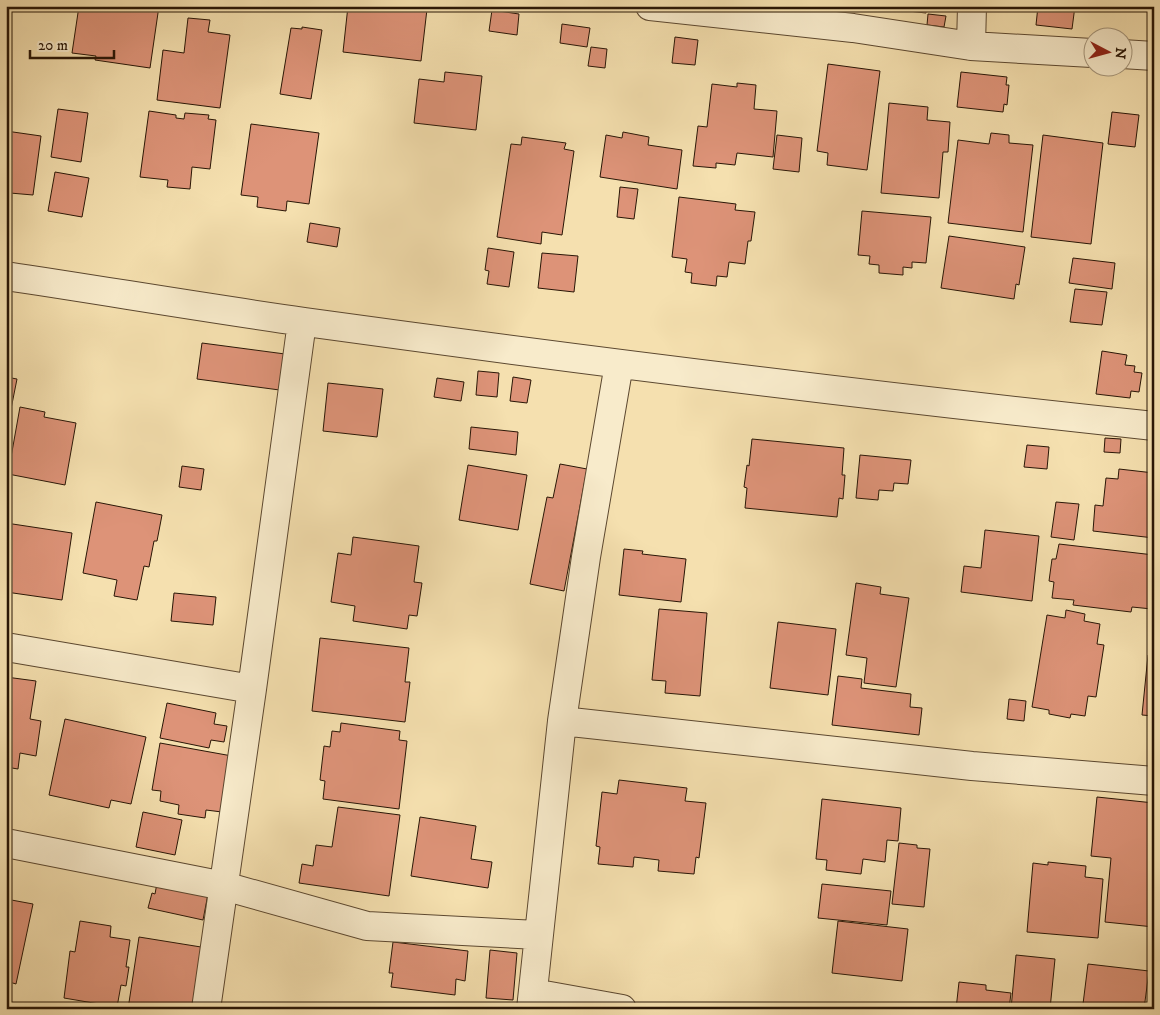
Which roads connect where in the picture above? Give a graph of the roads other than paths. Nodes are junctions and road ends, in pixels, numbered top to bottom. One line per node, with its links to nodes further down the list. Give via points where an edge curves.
1 (650, 6): 3 (street, via 853,28)
2 (972, 6): 3 (street)
3 (971, 46): 4 (street)
4 (1082, 52)
5 (1132, 55): 6 (street)
6 (1154, 56)
7 (6, 276): 8 (street)
8 (302, 322): 9 (street); 12 (street)
9 (619, 364): 10 (street); 13 (street)
10 (1154, 426)
11 (6, 646): 12 (street)
12 (252, 689): 16 (street)
13 (562, 721): 14 (street, via 972,766); 17 (street)
14 (1154, 781)
15 (6, 842): 16 (street)
16 (224, 886): 17 (street, via 367,926); 19 (street)
17 (538, 935): 18 (street)
18 (532, 1001): 20 (street)
19 (206, 1009)
20 (622, 1009)

